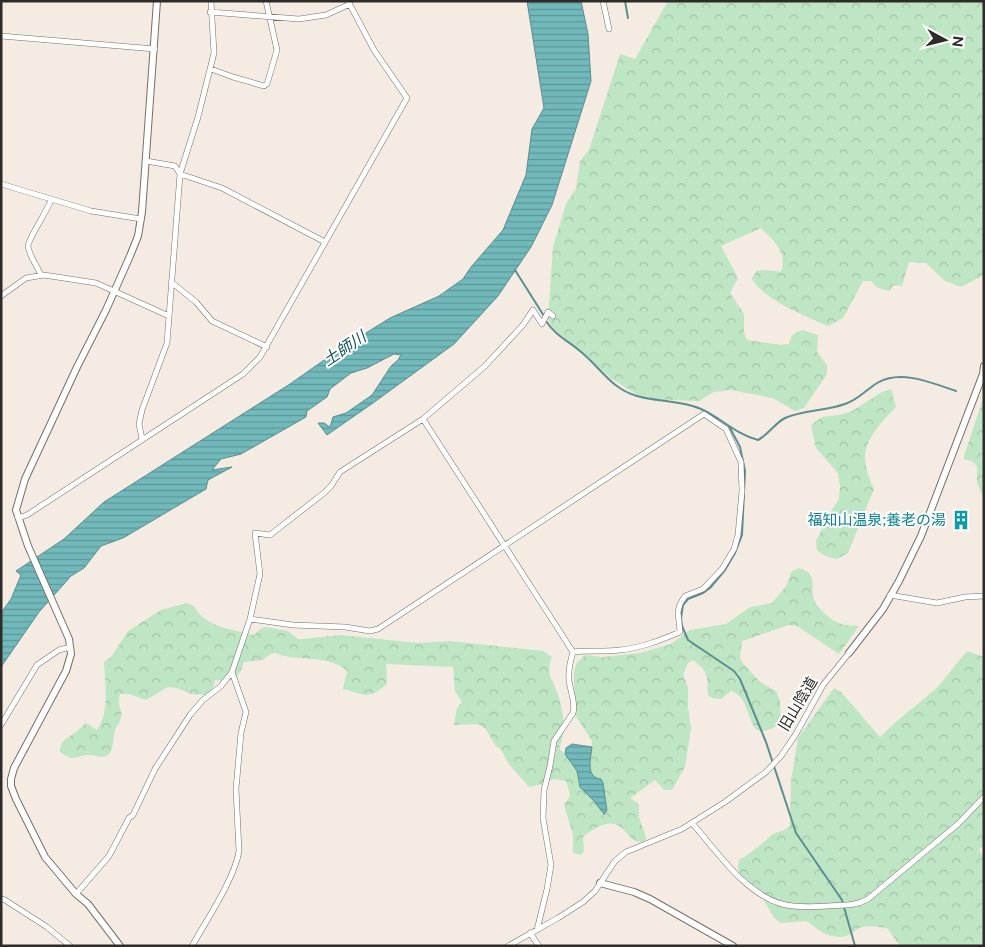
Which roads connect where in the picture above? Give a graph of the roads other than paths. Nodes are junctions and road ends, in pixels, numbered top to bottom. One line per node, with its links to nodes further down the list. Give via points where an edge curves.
1 (157, 1): 10 (street)
2 (211, 1): 6 (street)
3 (266, 1): 7 (street)
4 (603, 1): 8 (street)
5 (349, 3): 7 (street, via 326,16 299,19); 17 (street, via 374,50 407,98)
6 (210, 12): 7 (street); 11 (street, via 214,52)
7 (270, 16): 11 (street, via 277,50 268,84 264,86)
8 (608, 29)
9 (1, 36): 10 (street)
10 (155, 49): 12 (street)
11 (211, 69): 13 (street)
12 (146, 161): 13 (street, via 174,166); 16 (street)
13 (180, 174): 17 (street, via 222,188); 19 (street)
14 (1, 184): 15 (street)
15 (51, 200): 16 (street, via 91,211); 18 (street, via 28,247)
16 (141, 219): 20 (street, via 138,236)
17 (325, 242): 24 (street)
18 (41, 275): 20 (street, via 96,283); 21 (street, via 26,278)
19 (171, 282): 22 (street); 24 (street, via 212,320)
20 (115, 290): 22 (street); 28 (street, via 24,479 16,510)
21 (1, 296)
22 (169, 316): 27 (street, via 167,343 142,410 139,424)
23 (553, 316): 26 (street, via 548,312 542,324 534,310 485,366)
24 (267, 347): 27 (street, via 243,374)
25 (984, 366): 30 (street, 旧山陰道, via 924,527)
26 (423, 419): 29 (street); 32 (street, via 340,472 324,493 270,536 255,533 260,574)
27 (142, 438): 28 (street)
28 (18, 518): 33 (street)
29 (504, 545): 32 (street, via 378,629 293,625); 34 (street); 34 (street, via 704,414 726,429 741,462 738,535 722,569 703,589 685,596 680,604 680,632 650,644 621,650)
30 (890, 596): 31 (street, via 937,603); 35 (street, 旧山陰道)
31 (984, 596)
32 (250, 618): 36 (street)
33 (70, 647): 37 (street, via 59,650 37,665); 41 (street, via 66,671 14,768 12,786 45,857)
34 (573, 652): 43 (street, via 569,667 573,713 554,741 543,796 542,818 551,865)
35 (849, 653): 39 (street, 旧山陰道, via 824,685 781,756 766,772)
36 (232, 672): 41 (street, via 190,715 155,770 109,856); 47 (street, via 246,712 236,789 238,860)
37 (1, 725)
38 (984, 797): 39 (street, via 958,824 868,899 849,905 799,906 770,899 737,875)
39 (692, 823): 40 (street, 旧山陰道, via 626,852 615,861)
40 (600, 883): 43 (street, 旧山陰道, via 583,902); 50 (street, via 650,899)
41 (76, 894): 46 (street, via 88,904)
42 (1, 899): 45 (street, via 47,927)
43 (537, 930): 44 (street, 旧山陰道)
44 (530, 933): 48 (street, 旧山陰道); 49 (street)
45 (70, 946)
46 (120, 946)
47 (192, 946)
48 (508, 946)
49 (539, 946)
50 (733, 946)

